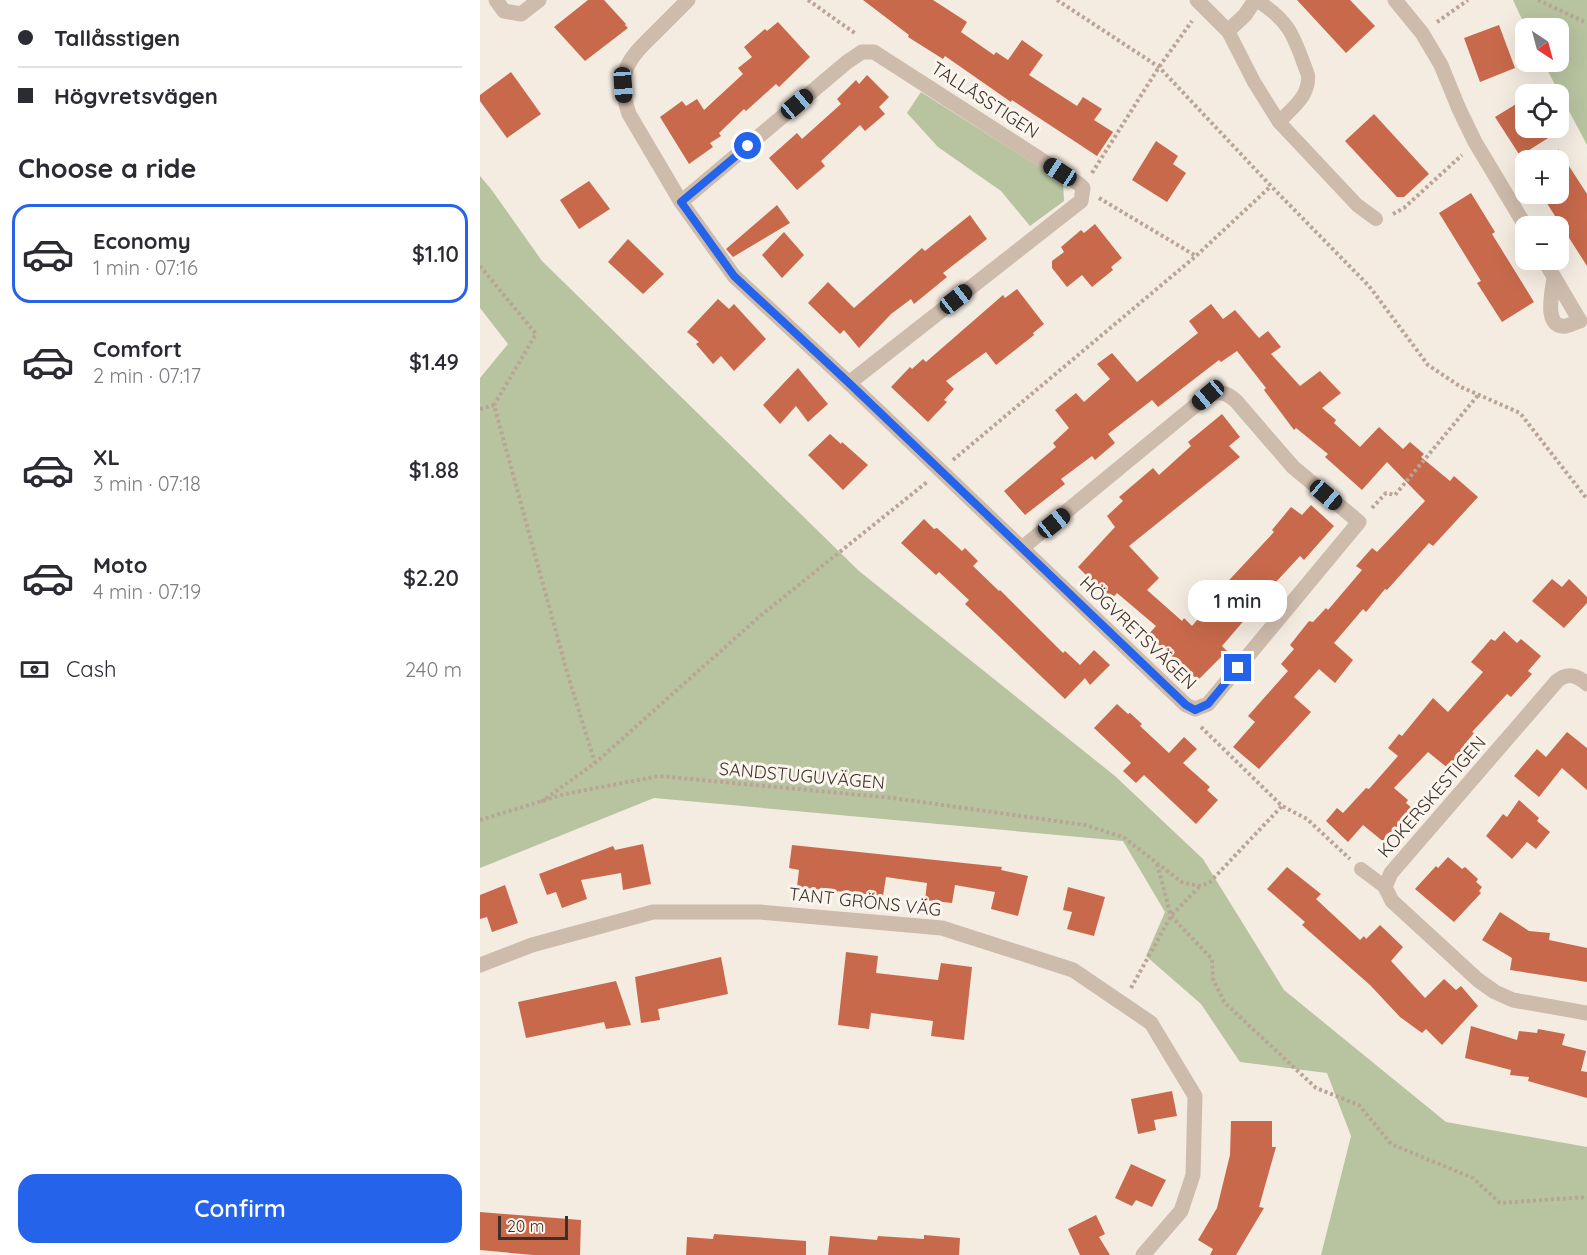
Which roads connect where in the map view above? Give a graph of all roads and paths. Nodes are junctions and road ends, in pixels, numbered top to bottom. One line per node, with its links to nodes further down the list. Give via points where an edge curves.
1 (496, 0): 2 (street, via 504,12 521,14)
2 (539, 0)
3 (688, 0): 20 (street, HÖGVRETSVÄGEN, via 634,53 623,76 629,114)
4 (807, 0): 14 (path, via 864,40)
5 (1057, 0): 15 (path)
6 (1255, 0): 12 (street); 16 (lane, via 1275,11 1290,30 1308,75 1306,93)
7 (1395, 0): 13 (street)
8 (1467, 0): 13 (path)
9 (1538, 0): 11 (path)
10 (1200, 3): 12 (street); 15 (path)
11 (1587, 23)
12 (1228, 31): 16 (lane)
13 (1422, 33): 17 (street, via 1441,65)
14 (874, 52): 19 (street, TALLÅSSTIGEN); 20 (street, via 862,52 847,62)
15 (1159, 67): 18 (path); 19 (path)
16 (1279, 122): 22 (lane, via 1357,205)
17 (1475, 142): 21 (street); 22 (path, via 1404,208)
18 (1271, 186): 23 (path); 28 (path, via 1369,286 1428,365)
19 (1083, 188): 23 (path); 27 (street, via 1081,201)
20 (681, 202): 27 (street, HÖGVRETSVÄGEN, via 734,276)
21 (1519, 216)
22 (1376, 219)
23 (1196, 256): 31 (path)
24 (480, 266): 29 (path, via 536,334)
25 (1550, 270): 26 (street)
26 (1554, 277)
27 (849, 383): 31 (street, HÖGVRETSVÄGEN)
28 (1479, 394): 32 (path, via 1520,413); 33 (path, via 1395,495 1386,493)
29 (494, 405): 30 (path); 37 (path)
30 (480, 409)
31 (940, 471): 34 (street, HÖGVRETSVÄGEN); 37 (path, via 760,616)
32 (1587, 498)
33 (1359, 522): 34 (street, via 1293,467 1236,401 1218,392 1208,395); 36 (street, HÖGVRETSVÄGEN, via 1208,704)
34 (1022, 549): 36 (street, HÖGVRETSVÄGEN)
35 (1587, 684): 44 (street, KOKERSKESTIGEN, via 1570,675 1557,681 1391,873)
36 (1195, 710): 39 (path, via 1199,724)
37 (596, 763): 38 (path)
38 (541, 802): 40 (path, SANDSTUGUVÄGEN); 41 (path, SANDSTUGUVÄGEN, via 659,776 892,798 1085,825 1124,837)
39 (1282, 806): 42 (path, via 1307,819); 43 (path, via 1210,882)
40 (480, 820)
41 (1157, 863): 43 (path, via 1183,883); 45 (path)
42 (1361, 869): 44 (lane)
43 (1201, 886): 45 (path)
44 (1385, 887): 48 (street, KOKERSKESTIGEN, via 1392,901 1495,993)
45 (1171, 916): 47 (path); 49 (path, via 1212,959 1213,979 1224,1002 1316,1088 1359,1105 1391,1144 1473,1178 1500,1203)
46 (480, 965): 47 (street, TANT GRÖNS VÄG, via 532,945 653,912 760,912 942,928 1073,970)
47 (1122, 1004): 50 (street, TANT GRÖNS VÄG, via 1151,1023 1196,1096 1193,1175 1181,1210)
48 (1587, 1013)
49 (1587, 1197)
50 (1143, 1255)

